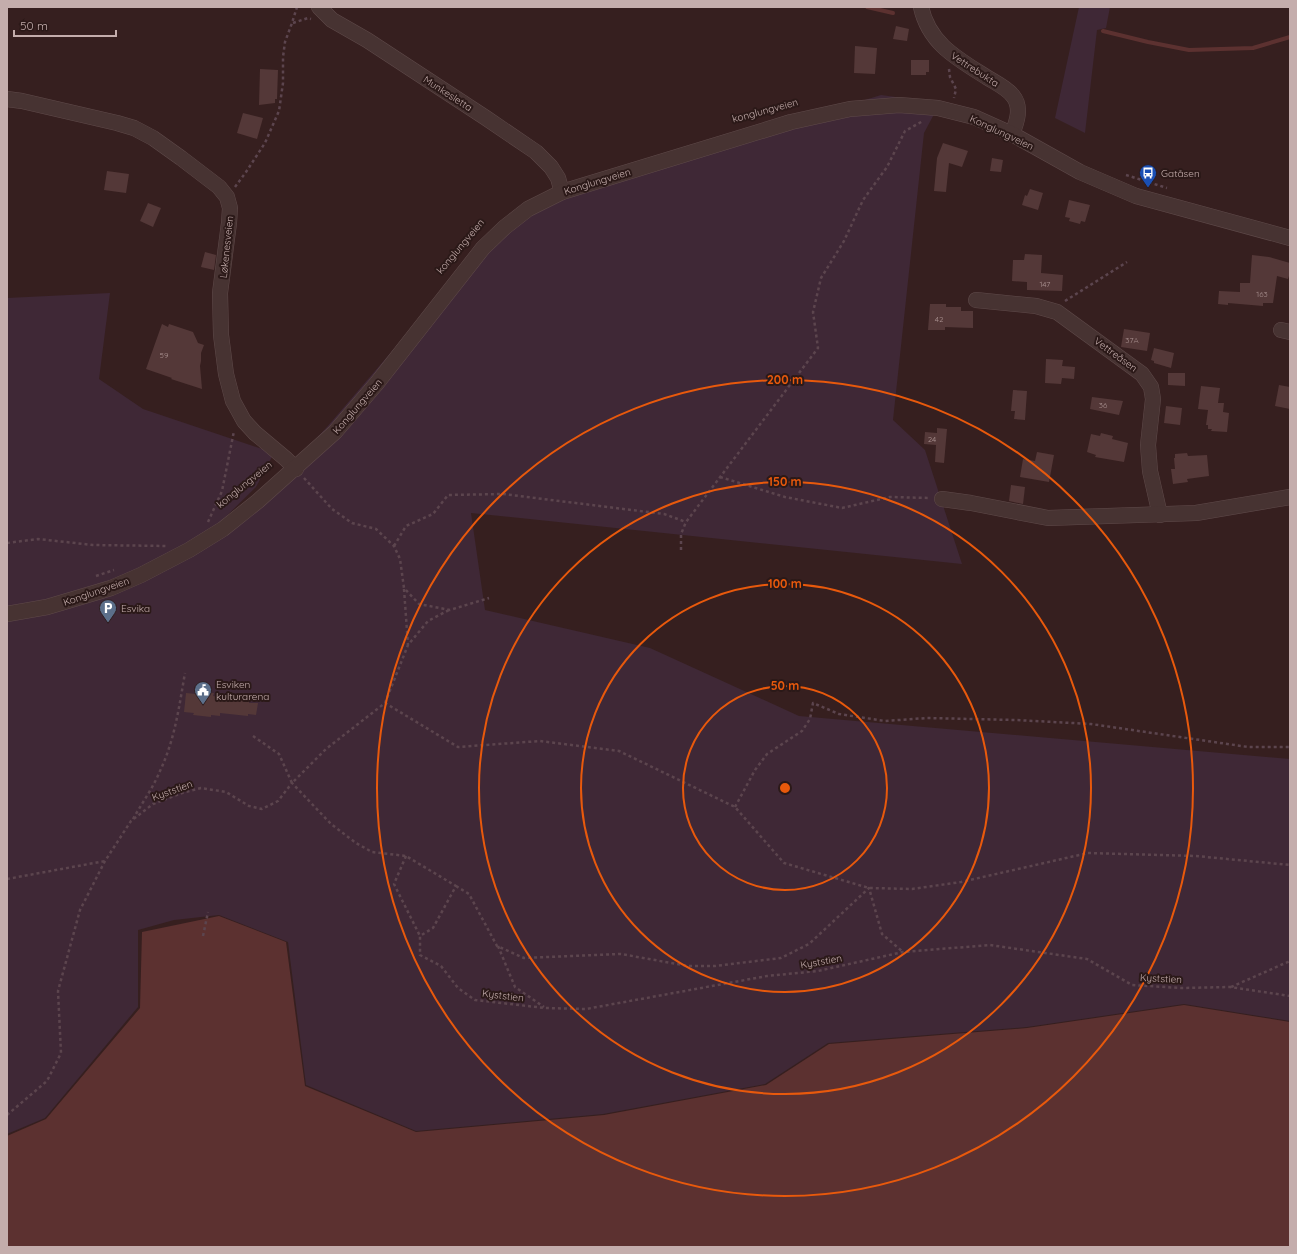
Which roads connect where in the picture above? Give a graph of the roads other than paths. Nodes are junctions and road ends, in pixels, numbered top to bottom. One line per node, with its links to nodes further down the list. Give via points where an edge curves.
1 (319, 7): 5 (street, Munkesletta, via 332,20 393,57 536,152 551,167)
2 (921, 7): 4 (street, Vettrebukta, via 924,20 944,49 1013,96 1018,106 1018,120)
3 (7, 99): 8 (street, Løkenesveien, via 22,100 134,128 153,138 180,158 219,187 227,197 230,208 229,223 220,293 221,336 229,388 244,422)
4 (1012, 134): 5 (street, Konglungveien, via 974,117 938,108 899,105 850,109 791,122); 6 (street, Konglungveien, via 1080,172 1136,196)
5 (562, 192): 8 (street, Konglungveien, via 528,209 483,248 377,383 335,432)
6 (1290, 238)
7 (976, 300): 11 (street, Vettreåsen, via 1036,306 1057,312 1142,374 1151,387 1153,399 1148,445 1150,471)
8 (296, 469): 12 (street, Konglungveien, via 223,529 189,550 111,588 47,607)
9 (1290, 497): 11 (street, via 1196,513)
10 (942, 499): 11 (street, via 1048,518)
11 (1160, 515)
12 (7, 614)

